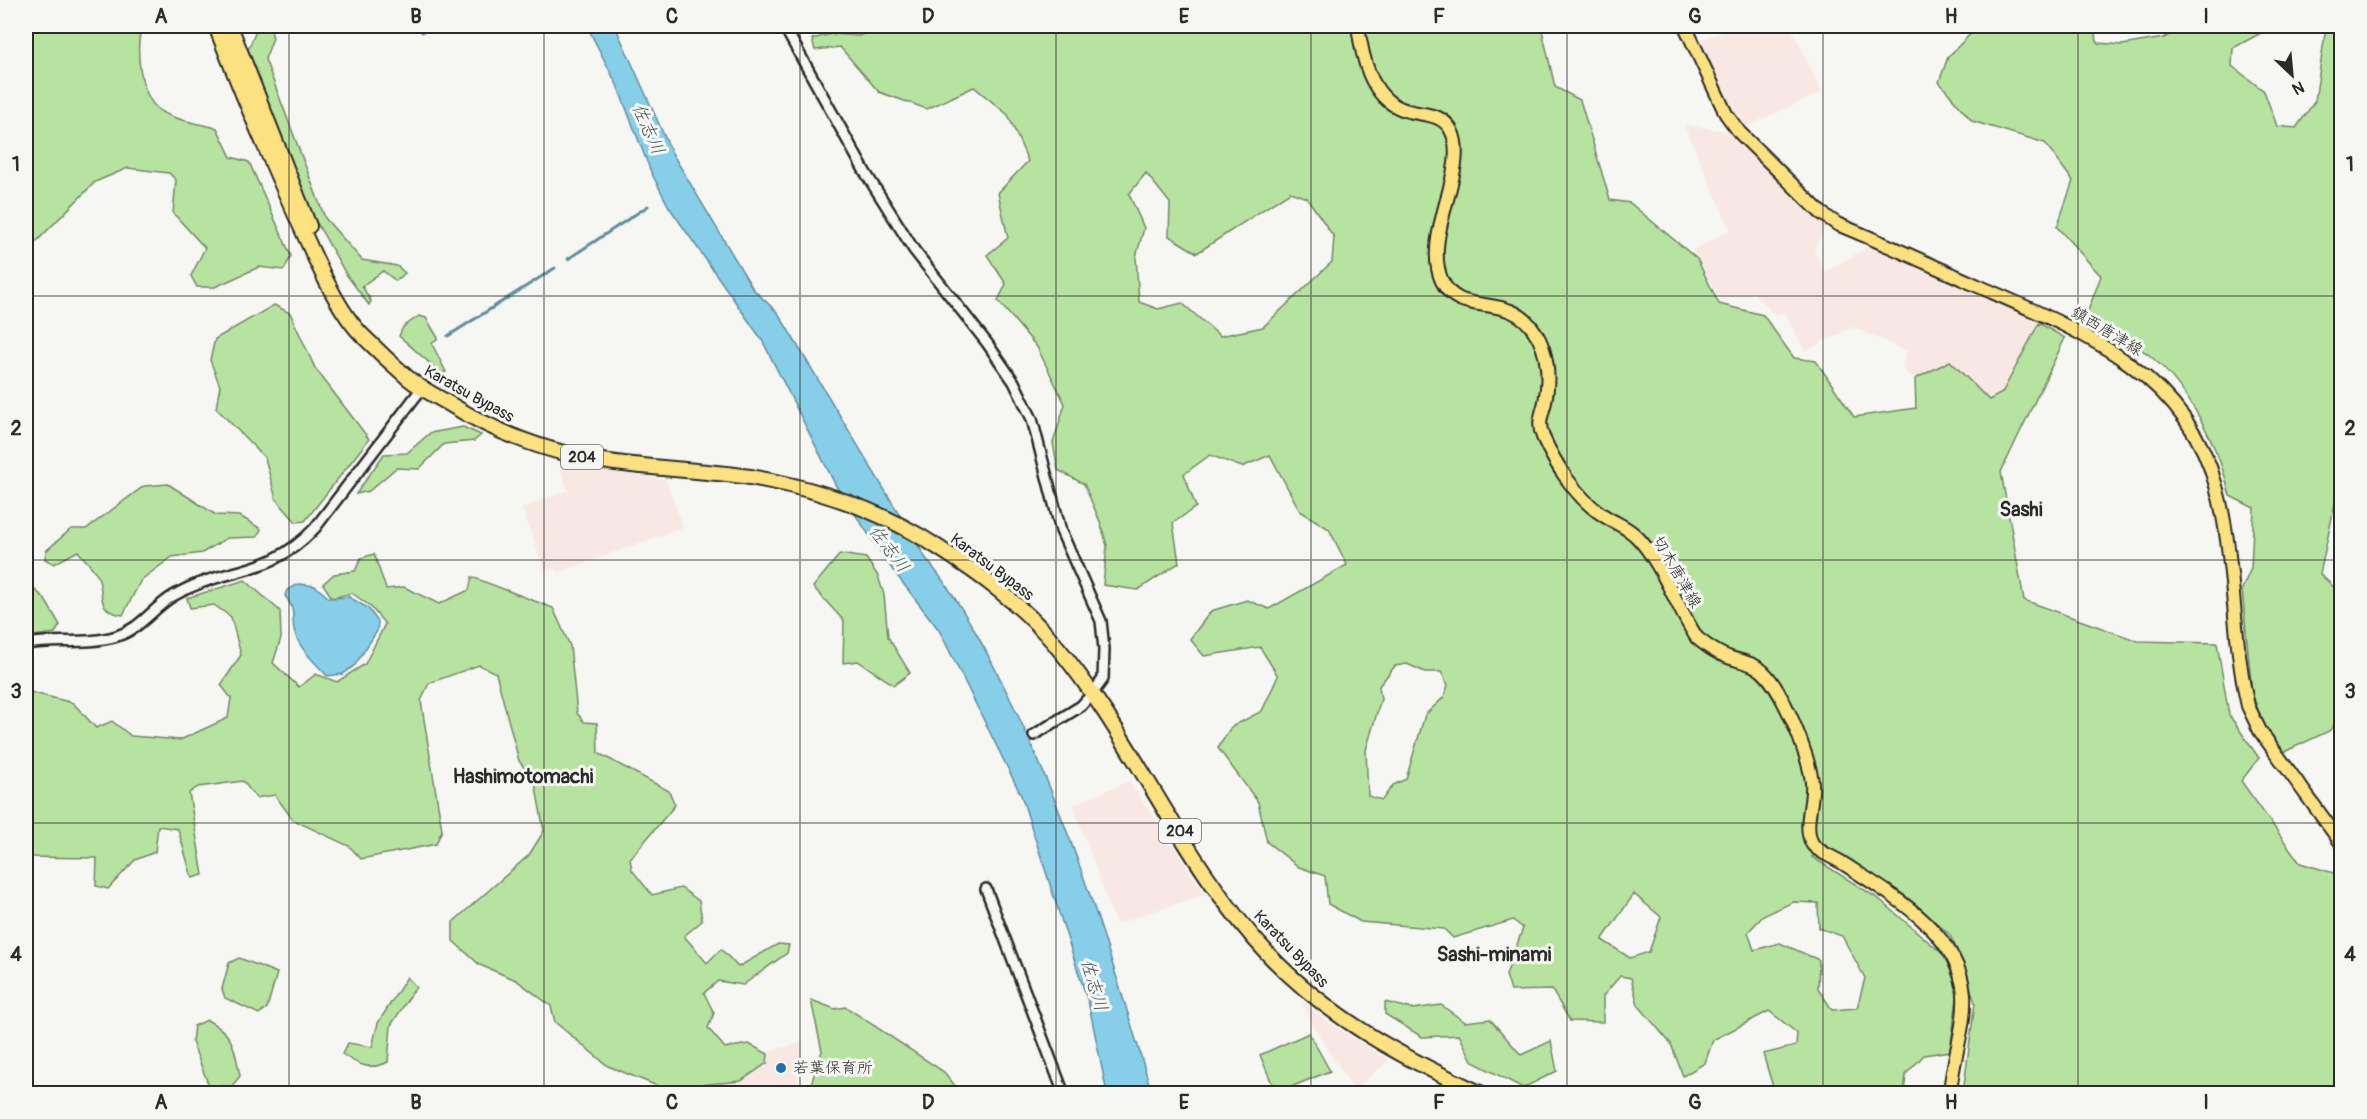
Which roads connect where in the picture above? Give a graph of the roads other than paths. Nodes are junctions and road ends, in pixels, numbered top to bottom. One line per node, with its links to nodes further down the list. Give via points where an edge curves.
1 (216, 26): 6 (highway, Karatsu Bypass / 204, via 260,138 322,272 362,335)
2 (230, 26): 6 (highway, Karatsu Bypass / 204, via 314,239)
3 (784, 26): 9 (street, via 865,172 914,250 987,343 1014,382 1032,419 1061,531 1101,621 1103,679)
4 (1358, 26): 17 (main road, 切木唐津線, via 1367,66 1379,93 1404,110 1430,114 1450,129 1454,162 1438,235 1441,278 1458,300 1507,307 1525,319 1535,332 1545,352 1548,375 1539,426 1547,446 1587,503 1638,537 1697,638 1712,650 1757,667 1768,676 1804,749 1812,779 1808,839 1926,924 1950,952 1964,994)
5 (1685, 26): 11 (main road, 鎮西唐津線, via 1726,114 1740,133 1820,212 1837,224 2050,318 2117,353 2162,391 2181,414 2196,437 2216,485 2248,706 2260,731)
6 (373, 344): 7 (highway, Karatsu Bypass / 204)
7 (422, 388): 8 (street, via 299,546 283,556 180,592 115,637); 9 (highway, Karatsu Bypass / 204, via 487,426 546,448 607,462 747,477 820,493 878,514 934,545 1022,608)
8 (26, 644)
9 (1092, 694): 10 (street, via 1081,706); 13 (highway, Karatsu Bypass / 204, via 1215,885 1267,953 1323,1005 1372,1039)
10 (1034, 735)
11 (2342, 844)
12 (986, 889): 14 (street)
13 (1457, 1082): 15 (highway, Karatsu Bypass / 204); 16 (highway, Karatsu Bypass / 204)
14 (1065, 1094)
15 (1476, 1094)
16 (1482, 1094)
17 (1950, 1094)

